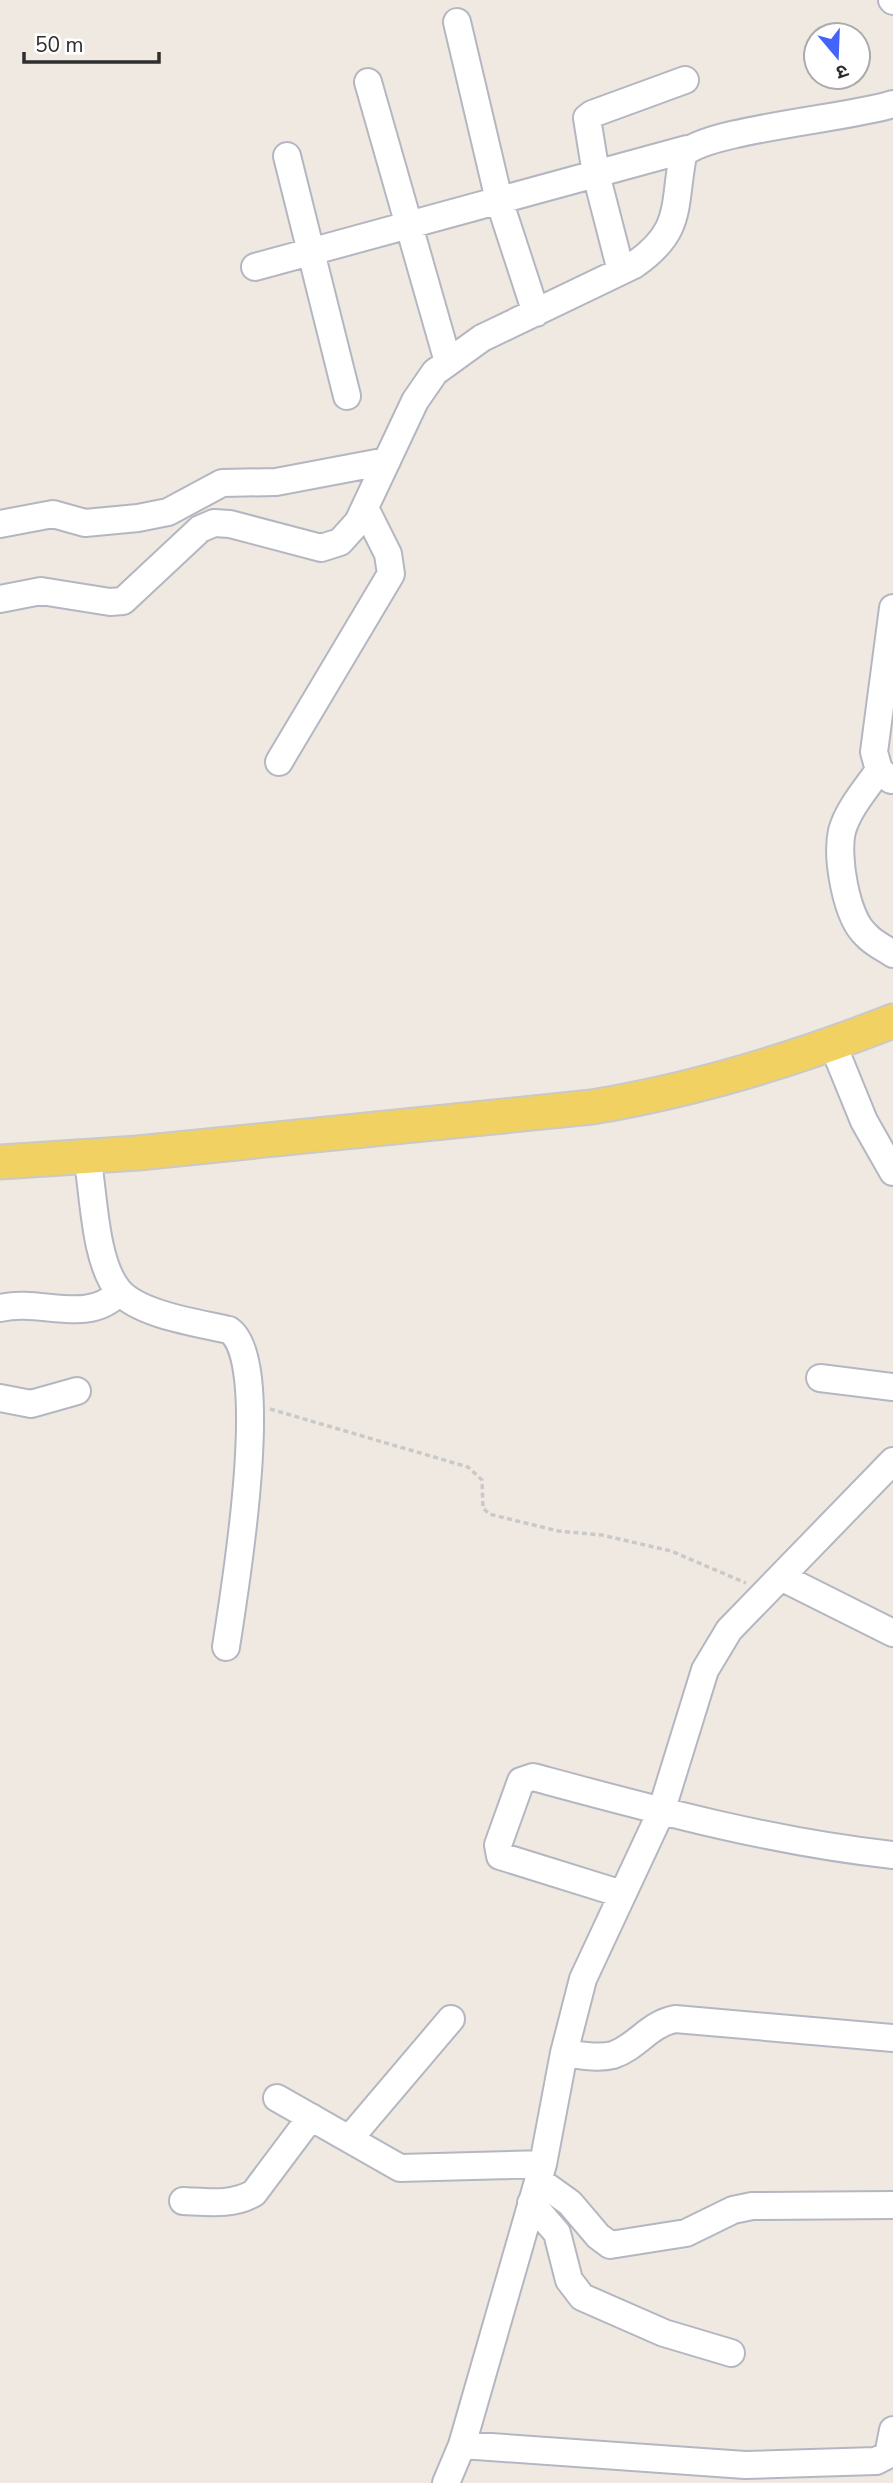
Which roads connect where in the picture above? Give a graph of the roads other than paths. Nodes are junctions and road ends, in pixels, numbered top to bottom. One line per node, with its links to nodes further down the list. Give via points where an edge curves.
1 (457, 22): 8 (street)
2 (685, 80): 7 (street, via 587,118)
3 (368, 82): 9 (street)
4 (893, 104): 5 (street, via 872,112 765,128)
5 (687, 149): 7 (street); 12 (street, via 667,236 653,252)
6 (287, 156): 10 (street)
7 (596, 174): 8 (street); 12 (street)
8 (499, 201): 9 (street); 13 (street)
9 (408, 226): 10 (street); 14 (street)
10 (311, 252): 11 (street); 15 (street)
11 (255, 267)
12 (621, 271): 13 (street)
13 (536, 313): 14 (street, via 482,338)
14 (448, 362): 16 (street, via 415,401)
15 (347, 396)
16 (387, 461): 17 (street, via 276,482 230,481); 18 (street)
17 (211, 488): 19 (street, via 167,512 138,518 85,523 53,514); 20 (street)
18 (365, 508): 20 (street, via 348,535 330,547 230,524 214,523); 23 (street, via 388,554 391,574)
19 (0, 524)
20 (200, 529): 21 (street, via 123,601 41,592)
21 (0, 599)
22 (893, 607): 24 (street, via 874,752)
23 (279, 762)
24 (886, 776): 25 (street, via 850,813 840,846 854,920 865,935)
25 (893, 954)
26 (893, 1021): 27 (main road)
27 (833, 1045): 28 (main road, via 663,1095 592,1107); 30 (street, via 864,1121)
28 (94, 1155): 29 (main road); 31 (street, via 102,1256)
29 (0, 1162)
30 (893, 1172)
31 (119, 1292): 32 (street, via 94,1310 36,1305); 40 (street, via 145,1307 229,1329 244,1349 248,1491)
32 (0, 1308)
33 (820, 1378): 34 (street)
34 (893, 1387)
35 (77, 1391): 36 (street, via 31,1404)
36 (0, 1398)
37 (893, 1461): 38 (street)
38 (775, 1585): 39 (street); 41 (street, via 729,1630 705,1670)
39 (893, 1633)
40 (226, 1647)
41 (661, 1812): 42 (street, via 786,1839); 43 (street); 43 (street, via 533,1777 519,1785 498,1845 500,1856)
42 (893, 1855)
43 (622, 1894): 46 (street, via 583,1979)
44 (451, 2019): 49 (street)
45 (893, 2038): 46 (street, via 675,2019 654,2026 614,2054)
46 (564, 2053): 50 (street)
47 (277, 2098): 48 (street)
48 (311, 2117): 49 (street); 51 (street, via 254,2193 221,2203)
49 (350, 2138): 50 (street, via 408,2169 451,2164)
50 (537, 2182): 52 (street, via 570,2203 605,2242 618,2245 696,2230 733,2210 752,2206); 53 (street, via 569,2280 582,2297 664,2333); 55 (street)
51 (183, 2200)
52 (893, 2205)
53 (731, 2353)
54 (893, 2430): 56 (street)
55 (462, 2445): 56 (street); 57 (street)
56 (883, 2472)
57 (446, 2483)

